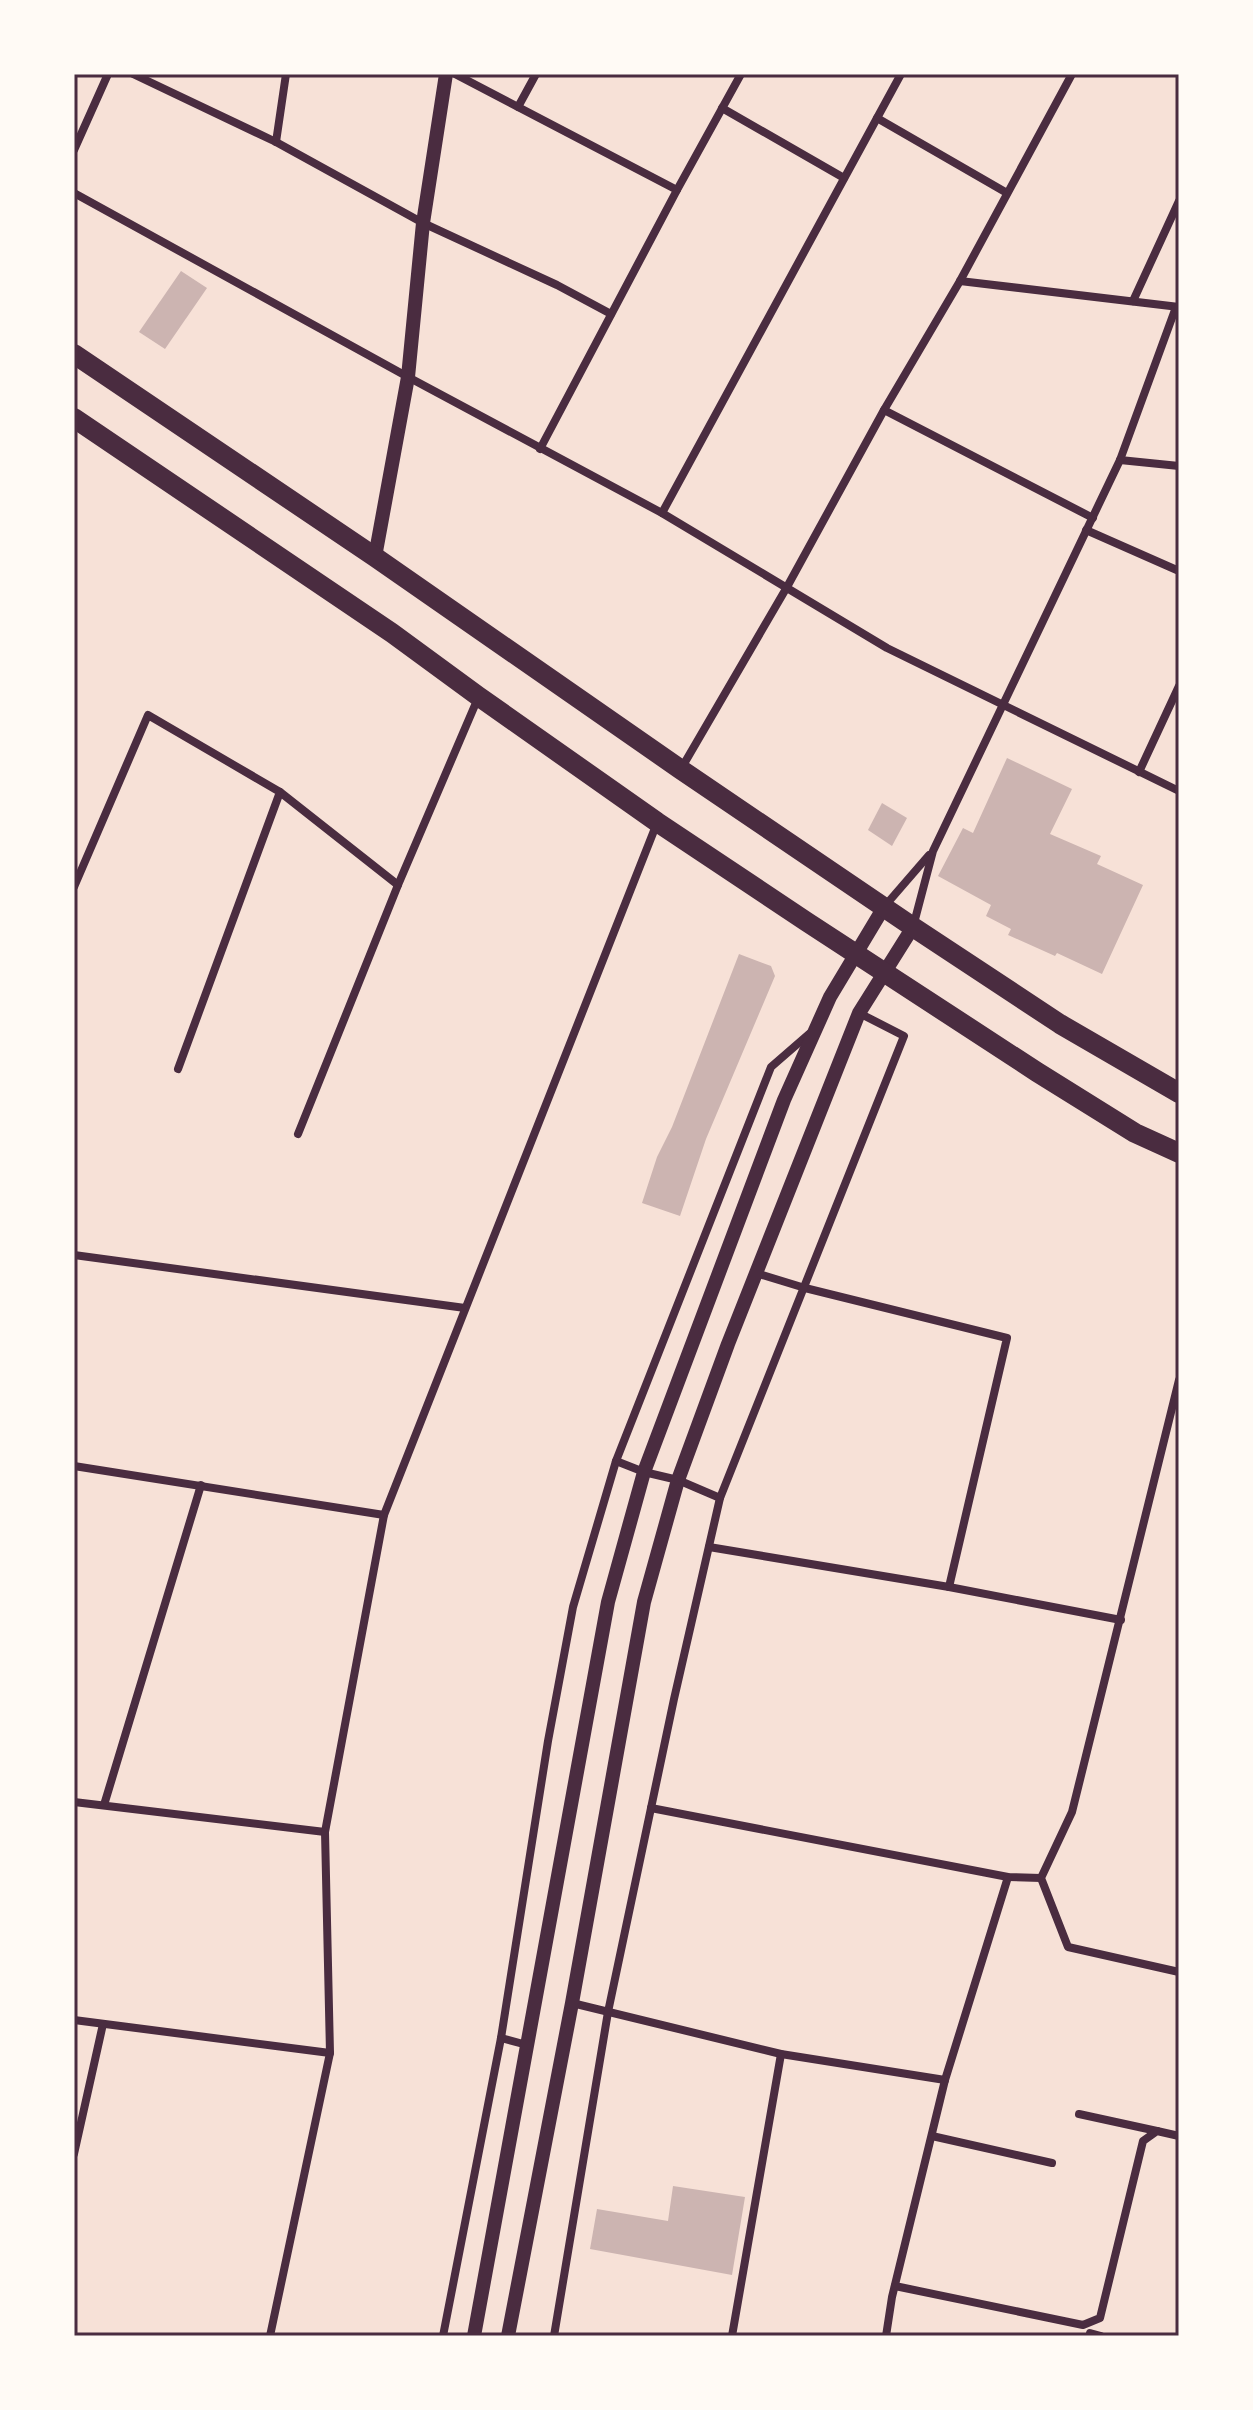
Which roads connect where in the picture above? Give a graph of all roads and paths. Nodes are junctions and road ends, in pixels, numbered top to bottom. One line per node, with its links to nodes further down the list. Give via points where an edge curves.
1 (108, 74): 14 (street)
2 (133, 74): 13 (street)
3 (286, 74): 13 (street)
4 (446, 74): 20 (street)
5 (455, 74): 10 (street)
6 (536, 74): 10 (street)
7 (741, 74): 11 (street)
8 (901, 74): 12 (street)
9 (1072, 74): 18 (street)
10 (518, 107): 16 (street)
11 (722, 108): 15 (street); 16 (street)
12 (877, 118): 15 (street); 18 (street)
13 (276, 142): 20 (street)
14 (74, 150)
15 (844, 178): 32 (street)
16 (677, 190): 24 (street)
17 (74, 193): 26 (street)
18 (1007, 193): 21 (street)
19 (1179, 201): 22 (street)
20 (423, 223): 24 (street); 26 (street)
21 (960, 281): 22 (street); 27 (street)
22 (1133, 301): 23 (street)
23 (1178, 307): 30 (street)
24 (611, 314): 29 (street)
25 (74, 354): 35 (main road)
26 (408, 377): 29 (street); 35 (street)
27 (884, 410): 33 (street); 37 (street)
28 (74, 418): 39 (main road)
29 (540, 449): 32 (street)
30 (1120, 460): 31 (street); 33 (street)
31 (1179, 466)
32 (662, 513): 37 (street)
33 (1093, 518): 34 (street)
34 (1086, 530): 36 (street); 40 (street)
35 (375, 557): 41 (main road)
36 (1179, 571)
37 (787, 587): 40 (street, via 887,648); 41 (street)
38 (1179, 686): 42 (street)
39 (478, 696): 45 (main road); 47 (street)
40 (1004, 705): 42 (street); 46 (street)
41 (680, 769): 49 (main road)
42 (1139, 772): 43 (street)
43 (1179, 791)
44 (280, 792): 47 (street); 48 (street, via 148,715); 55 (street)
45 (657, 822): 51 (main road); 62 (street)
46 (933, 851): 49 (street); 50 (street)
47 (398, 885): 57 (street)
48 (74, 887)
49 (884, 907): 50 (main road); 51 (street)
50 (913, 927): 52 (street); 56 (main road, via 1060,1024)
51 (856, 953): 52 (main road); 54 (street)
52 (884, 972): 53 (street); 58 (main road, via 1122,1126)
53 (859, 1013): 60 (street); 61 (street, via 904,1036)
54 (816, 1028): 65 (street, via 771,1067); 67 (street)
55 (178, 1069)
56 (1179, 1093)
57 (298, 1134)
58 (1179, 1153)
59 (74, 1255): 62 (street)
60 (756, 1273): 61 (street); 68 (street)
61 (805, 1288): 70 (street); 73 (street, via 1007,1338)
62 (465, 1308): 71 (street)
63 (1179, 1380): 64 (street)
64 (1177, 1402): 74 (street)
65 (616, 1461): 67 (street); 86 (street, via 573,1607)
66 (74, 1466): 69 (street)
67 (644, 1472): 68 (street); 87 (street, via 608,1602)
68 (678, 1480): 70 (street); 82 (street, via 644,1602)
69 (201, 1485): 71 (street); 76 (street)
70 (720, 1498): 72 (street)
71 (384, 1515): 78 (street)
72 (709, 1547): 73 (street); 77 (street)
73 (949, 1587): 74 (street)
74 (1121, 1620): 80 (street, via 1072,1812)
75 (74, 1802): 76 (street)
76 (104, 1805): 78 (street)
77 (651, 1808): 79 (street); 83 (street)
78 (325, 1832): 88 (street)
79 (1008, 1877): 80 (street); 90 (street)
80 (1041, 1878): 81 (street, via 1068,1947)
81 (1179, 1972)
82 (572, 2003): 83 (street); 102 (street)
83 (608, 2012): 89 (street); 103 (street)
84 (74, 2020): 85 (street)
85 (103, 2024): 88 (street); 95 (street)
86 (501, 2038): 87 (street); 100 (street)
87 (527, 2045): 101 (street)
88 (330, 2053): 99 (street)
89 (781, 2054): 90 (street); 104 (street)
90 (945, 2080): 93 (street)
91 (1079, 2114): 92 (street)
92 (1157, 2131): 94 (street); 97 (street, via 1143,2141 1100,2318 1083,2325)
93 (932, 2136): 96 (street); 97 (street)
94 (1179, 2136)
95 (74, 2154)
96 (1052, 2163)
97 (895, 2286): 105 (street)
98 (1090, 2333): 106 (street)
99 (270, 2336)
100 (443, 2336)
101 (474, 2336)
102 (508, 2336)
103 (554, 2336)
104 (732, 2336)
105 (886, 2336)
106 (1101, 2336)

